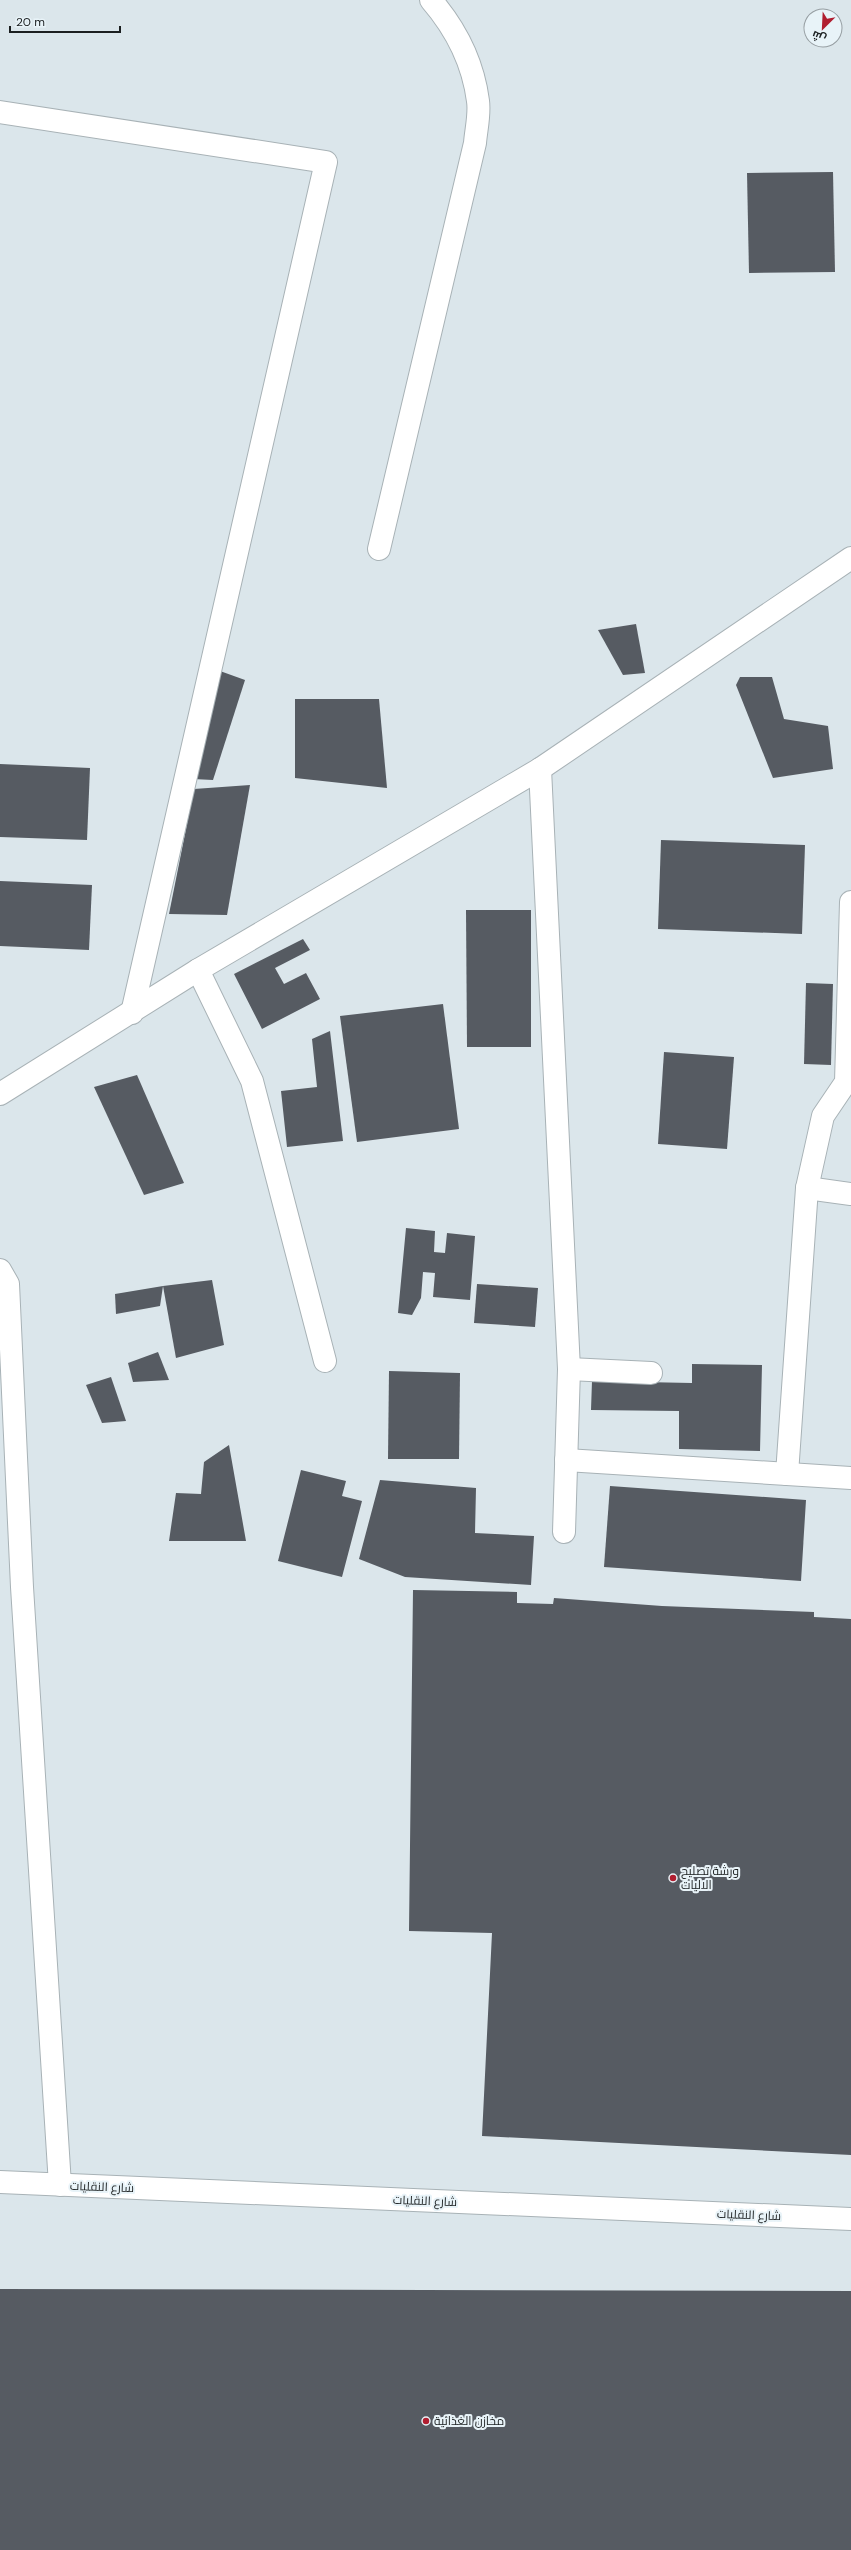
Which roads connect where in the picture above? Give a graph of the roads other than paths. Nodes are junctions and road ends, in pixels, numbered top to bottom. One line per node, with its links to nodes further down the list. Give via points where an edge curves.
1 (431, 0): 2 (street)
2 (451, 10): 4 (street, via 469,59 478,102 475,143)
3 (0, 112): 9 (street, via 326,162)
4 (379, 549)
5 (851, 558): 6 (street)
6 (540, 769): 8 (street); 16 (street)
7 (851, 902): 10 (street)
8 (198, 970): 9 (street); 15 (street, via 252,1082)
9 (132, 1013): 11 (street)
10 (848, 1083): 12 (street, via 824,1116)
11 (0, 1094)
12 (807, 1188): 13 (street); 19 (street)
13 (851, 1194)
14 (0, 1270): 23 (street, via 8,1284 22,1587)
15 (325, 1361)
16 (569, 1368): 17 (street); 18 (street)
17 (651, 1373)
18 (566, 1460): 19 (street); 21 (street)
19 (787, 1474): 20 (street)
20 (851, 1478)
21 (564, 1532)
22 (0, 2182): 23 (street, شارع النقليات)
23 (60, 2185): 24 (street, شارع النقليات)
24 (851, 2219)

